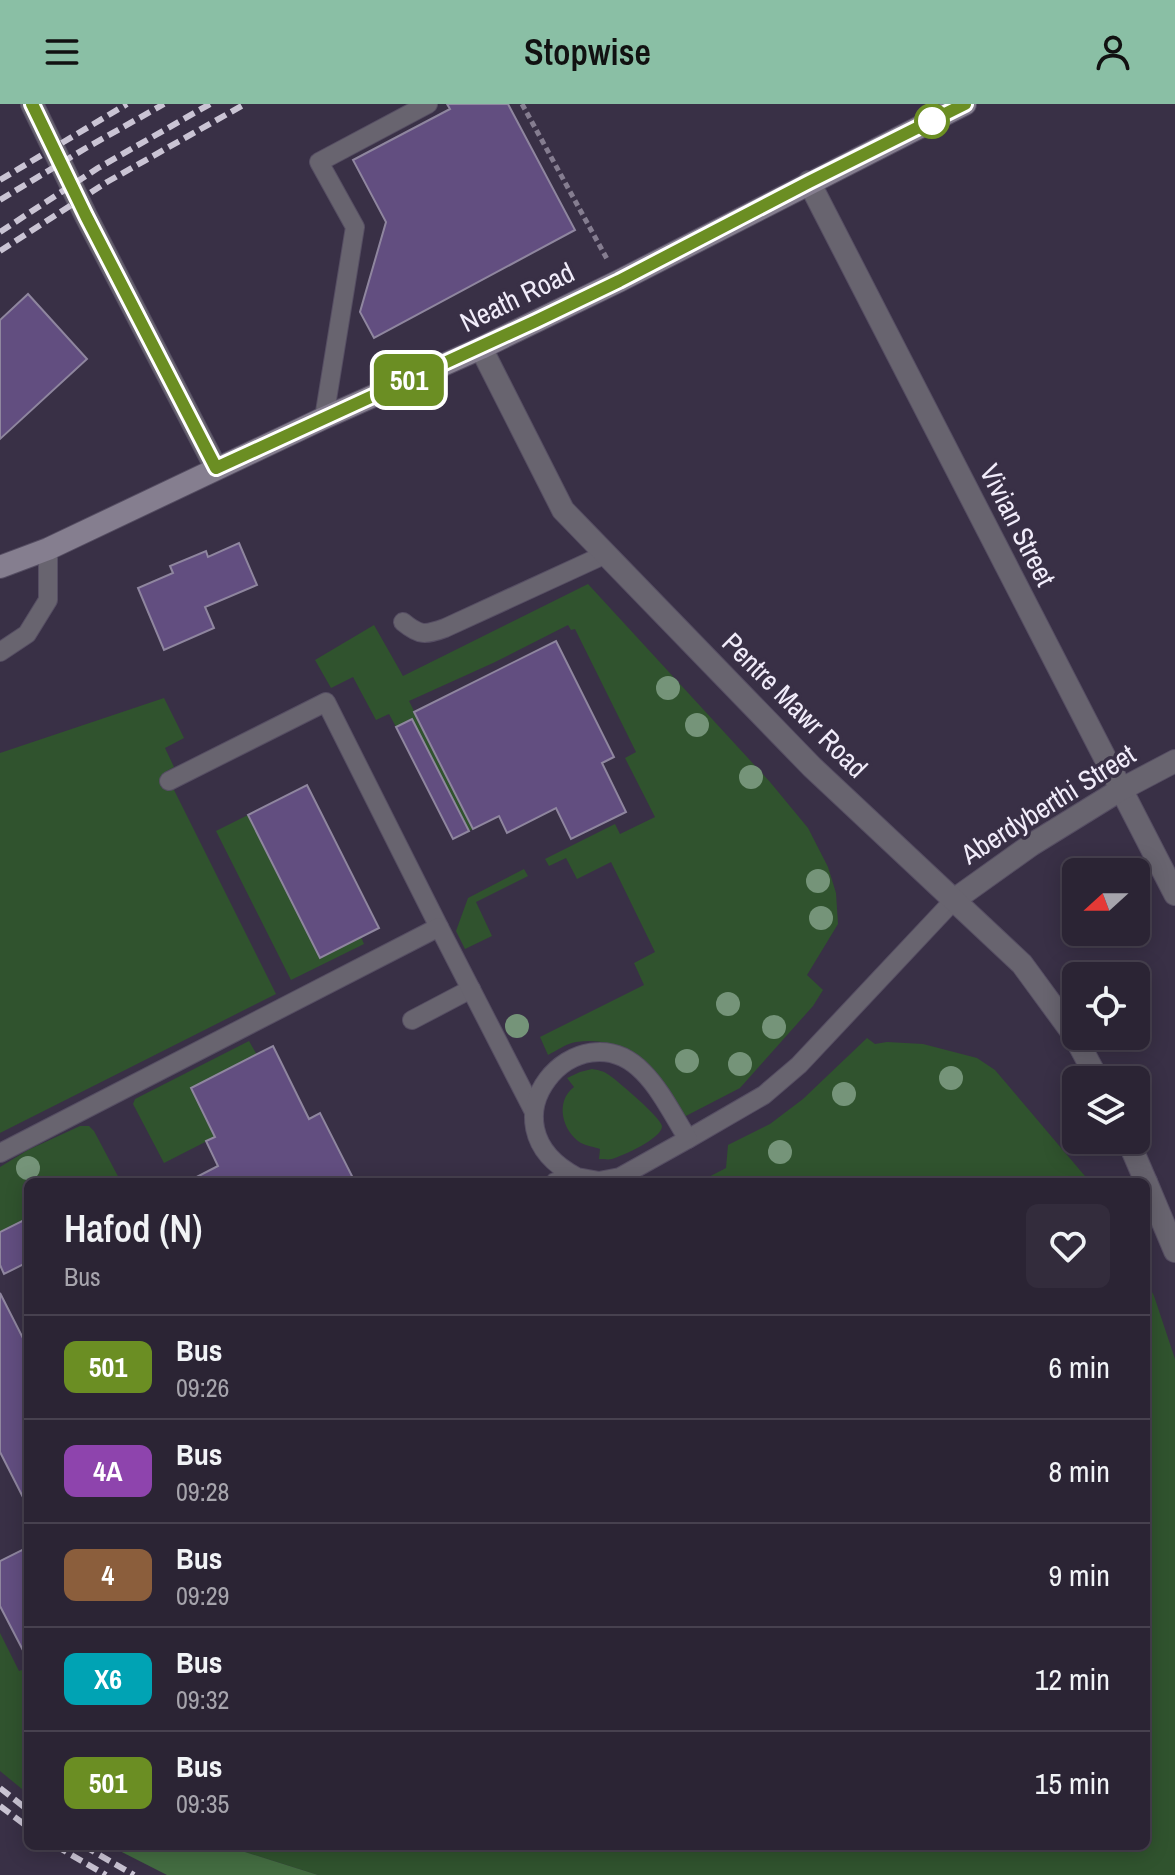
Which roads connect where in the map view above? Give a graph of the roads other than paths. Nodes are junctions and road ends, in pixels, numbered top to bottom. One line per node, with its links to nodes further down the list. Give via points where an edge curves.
1 (32, 104): 7 (street)
2 (428, 104): 6 (lane, via 319,162 355,227)
3 (965, 104): 4 (main road, Neath Road)
4 (809, 182): 5 (main road, Neath Road); 15 (street, Vivian Street)
5 (481, 348): 6 (main road, Neath Road); 9 (street, Pentre Mawr Road, via 563,510)
6 (324, 418): 7 (main road, Neath Road)
7 (216, 468): 8 (main road, Neath Road)
8 (48, 549): 10 (main road, Neath Road); 12 (lane, via 48,600 27,634)
9 (606, 554): 11 (lane, via 445,628 418,633); 17 (street, Pentre Mawr Road, via 812,767)
10 (0, 567)
11 (403, 622)
12 (0, 652)
13 (1175, 761): 15 (street, Aberdyberthi Street)
14 (169, 781): 18 (lane, via 326,702)
15 (1120, 790): 16 (street, Vivian Street); 17 (street, Aberdyberthi Street)
16 (1175, 894)
17 (954, 900): 21 (street, Pentre Mawr Road, via 1022,964); 23 (lane, via 799,1065 764,1095)
18 (439, 927): 19 (lane); 24 (lane)
19 (471, 989): 20 (lane); 22 (lane)
20 (412, 1020)
21 (1091, 1066)
22 (534, 1112): 23 (lane, via 549,1075 566,1061 606,1053 643,1071); 26 (lane, via 544,1152)
23 (688, 1139): 29 (lane)
24 (0, 1153)
25 (1134, 1154): 30 (street)
26 (577, 1177): 27 (lane); 28 (lane)
27 (573, 1178)
28 (582, 1178)
29 (615, 1178)
30 (1144, 1178)
31 (1150, 1192): 32 (street)
32 (1175, 1251)

